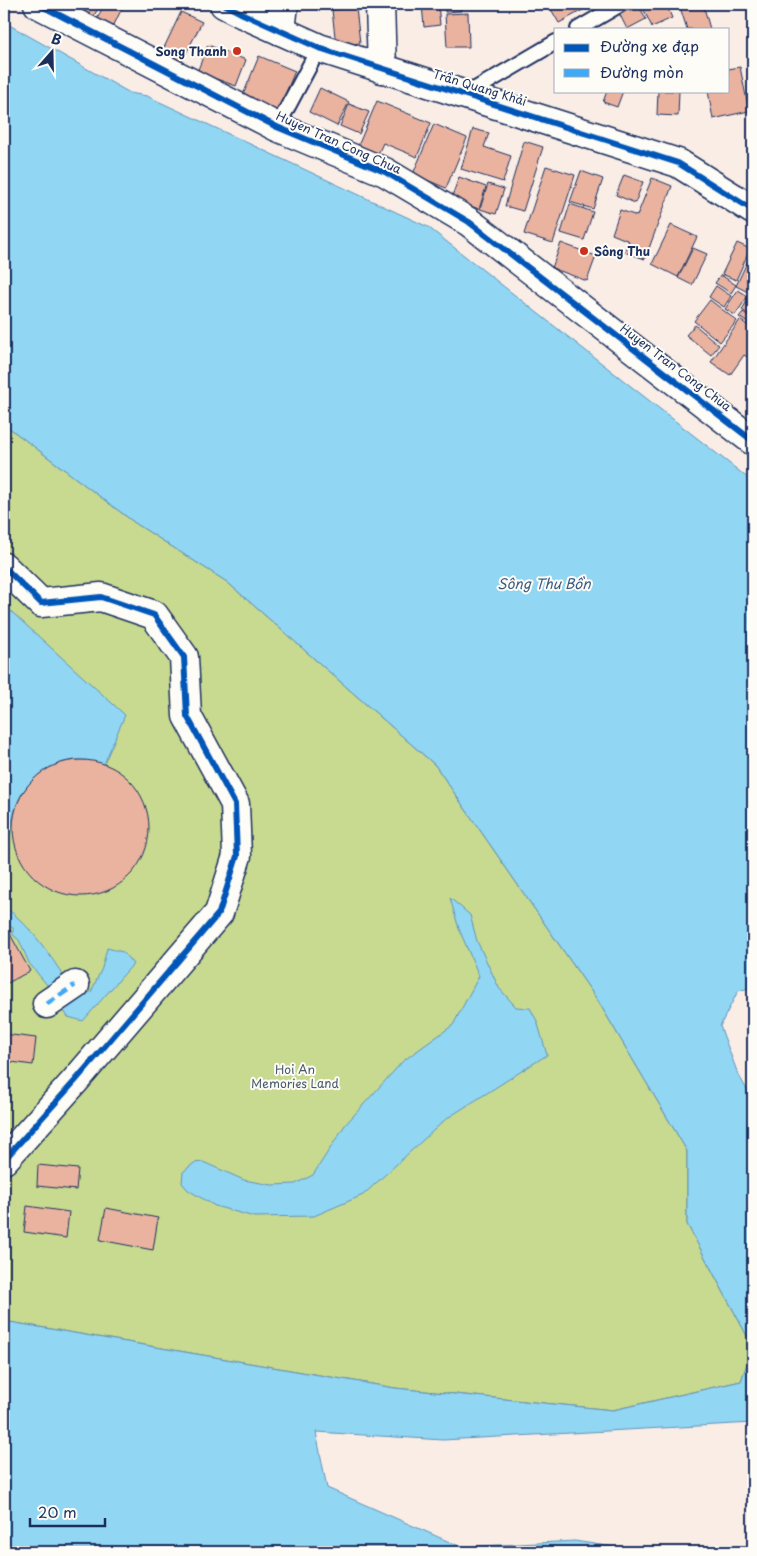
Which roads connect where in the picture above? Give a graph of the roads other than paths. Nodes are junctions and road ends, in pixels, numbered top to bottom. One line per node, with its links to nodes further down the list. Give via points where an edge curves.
1 (38, 4): 12 (street, Huyen Tran Cong Chua)
2 (224, 4): 7 (street, Trần Quang Khải)
3 (284, 4): 7 (street)
4 (380, 4): 10 (street)
5 (621, 4): 6 (lane)
6 (580, 28)
7 (281, 31): 9 (street, Trần Quang Khải)
8 (554, 43): 11 (lane)
9 (319, 48): 10 (street, Trần Quang Khải); 12 (lane)
10 (382, 69): 11 (street, Trần Quang Khải)
11 (467, 94): 13 (street, Trần Quang Khải, via 678,163)
12 (277, 127): 14 (street, Huyen Tran Cong Chua, via 385,172 469,222)
13 (753, 210)
14 (753, 440)
15 (4, 567): 18 (street, via 41,603 100,597 154,615 184,657 187,716 235,804 237,856 220,913)
16 (75, 985): 17 (street)
17 (47, 1004)
18 (4, 1160)

